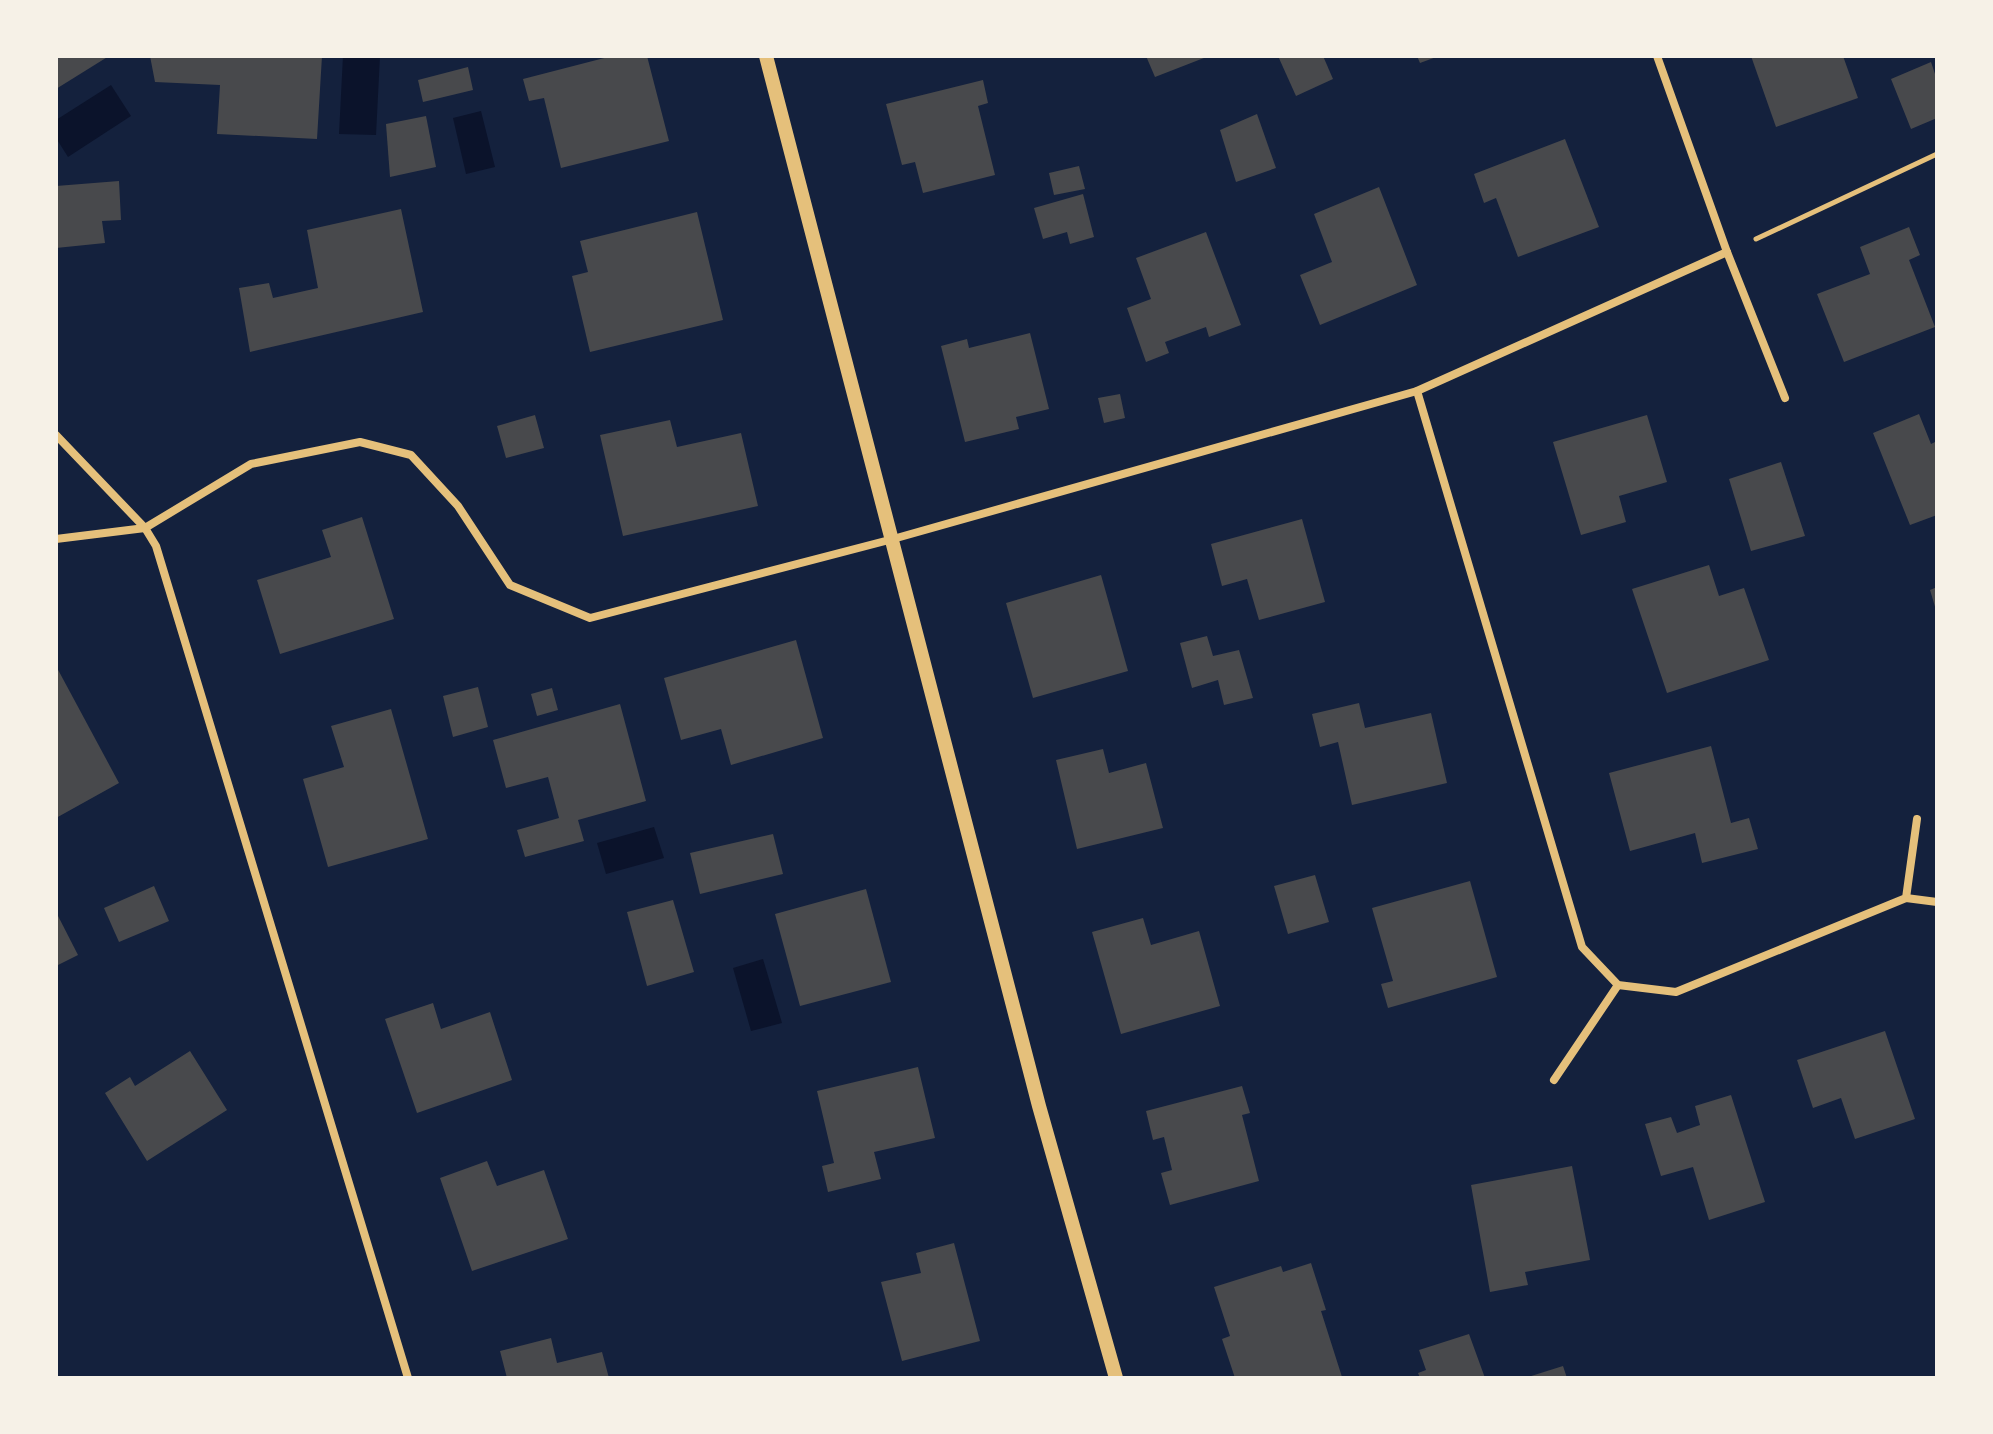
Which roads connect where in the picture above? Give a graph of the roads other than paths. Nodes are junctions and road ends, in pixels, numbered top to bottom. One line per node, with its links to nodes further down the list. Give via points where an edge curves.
1 (766, 56): 9 (street)
2 (1657, 56): 3 (street)
3 (1727, 252): 4 (street); 5 (street)
4 (1417, 391): 9 (street); 13 (street, via 1582,947)
5 (1785, 398)
6 (56, 435): 7 (street)
7 (145, 528): 8 (street); 9 (street, via 251,464 360,442 411,455 458,506 510,585 590,618); 15 (street, via 161,561)
8 (56, 539)
9 (893, 539): 16 (street, via 1039,1106)
10 (1917, 819): 11 (street)
11 (1906, 898): 12 (street); 13 (street, via 1676,992)
12 (1937, 902)
13 (1618, 985): 14 (street)
14 (1554, 1080)
15 (408, 1378)
16 (1116, 1378)

